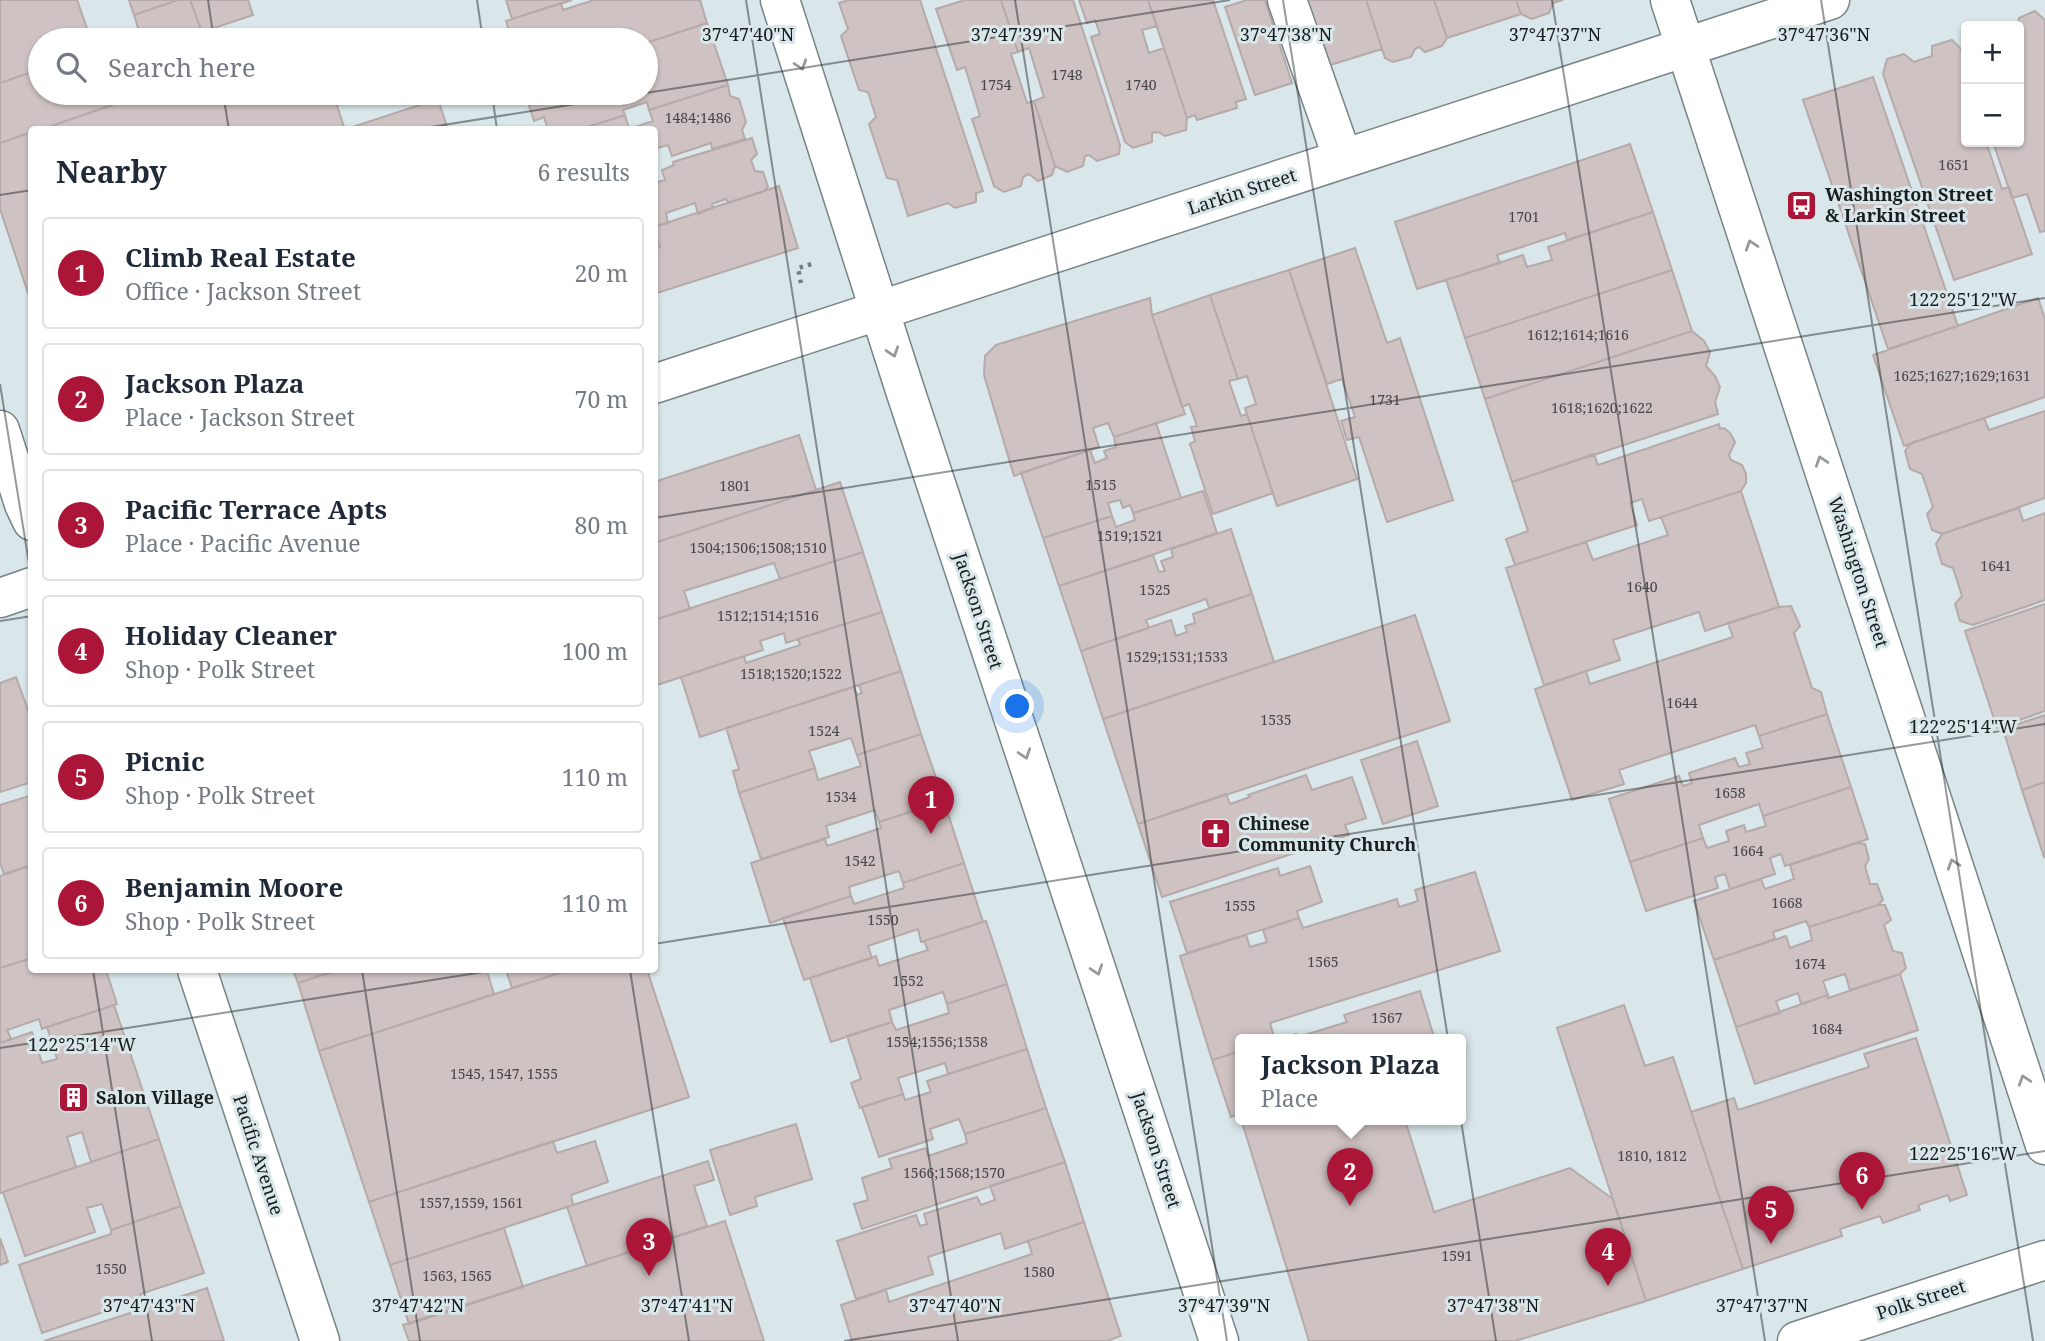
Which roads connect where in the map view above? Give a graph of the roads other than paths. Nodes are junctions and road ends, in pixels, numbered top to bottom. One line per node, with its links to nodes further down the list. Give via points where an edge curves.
1 (780, 0): 7 (street, Jackson Street, one-way to 7)
2 (1287, 0): 6 (street)
3 (1670, 0): 5 (street, Washington Street)
4 (1830, 0): 5 (street, Larkin Street)
5 (1686, 47): 6 (street, Larkin Street); 14 (street, Washington Street, one-way to 5)
6 (1343, 159): 7 (street, Larkin Street)
7 (880, 310): 8 (street, Larkin Street); 17 (street, Jackson Street, one-way to 17)
8 (658, 383)
9 (0, 430): 10 (street)
10 (28, 512)
11 (28, 588): 12 (street)
12 (0, 598)
13 (198, 973): 16 (street, Pacific Avenue)
14 (2045, 1145)
15 (2045, 1260): 18 (street, Polk Street)
16 (320, 1341)
17 (1219, 1341)
18 (1797, 1341)

